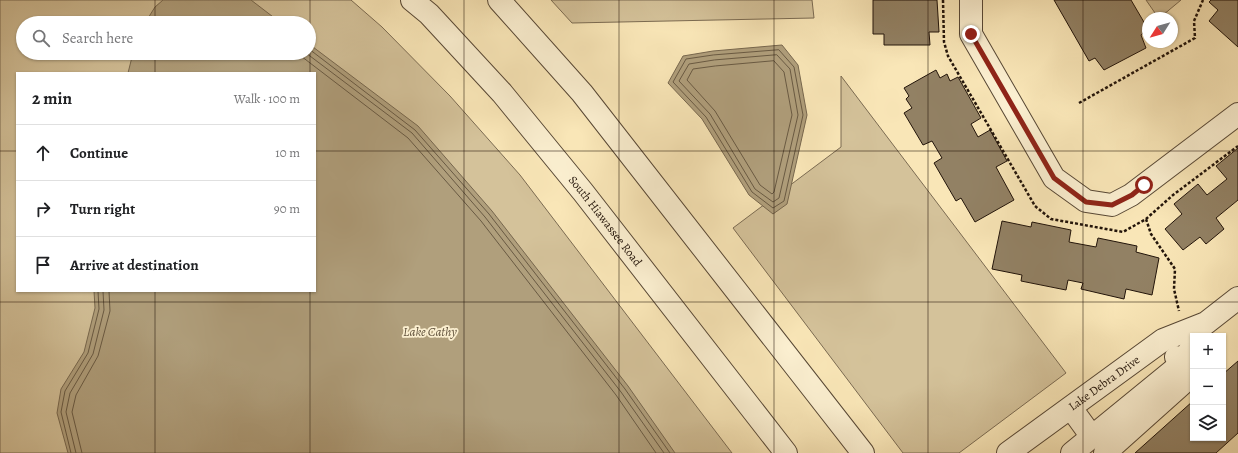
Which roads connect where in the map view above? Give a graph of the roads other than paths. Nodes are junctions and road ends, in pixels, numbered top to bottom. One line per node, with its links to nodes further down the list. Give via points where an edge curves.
1 (412, 0): 12 (street, South Hiawassee Road, via 429,14 502,93 583,192)
2 (499, 0): 13 (street, via 582,93)
3 (971, 0): 4 (street, via 971,34 1054,178 1086,202 1112,205 1132,195)
4 (1238, 114)
5 (1238, 298): 6 (street, Lake Debra Drive)
6 (1202, 329): 7 (street, Lake Debra Drive)
7 (1163, 340): 9 (street); 10 (street, Lake Debra Drive)
8 (1190, 350): 9 (street)
9 (1181, 364): 11 (street)
10 (1071, 408): 11 (street); 14 (street, Lake Debra Drive)
11 (1099, 445): 15 (street)
12 (786, 453)
13 (863, 453)
14 (1008, 453)
15 (1072, 453)

